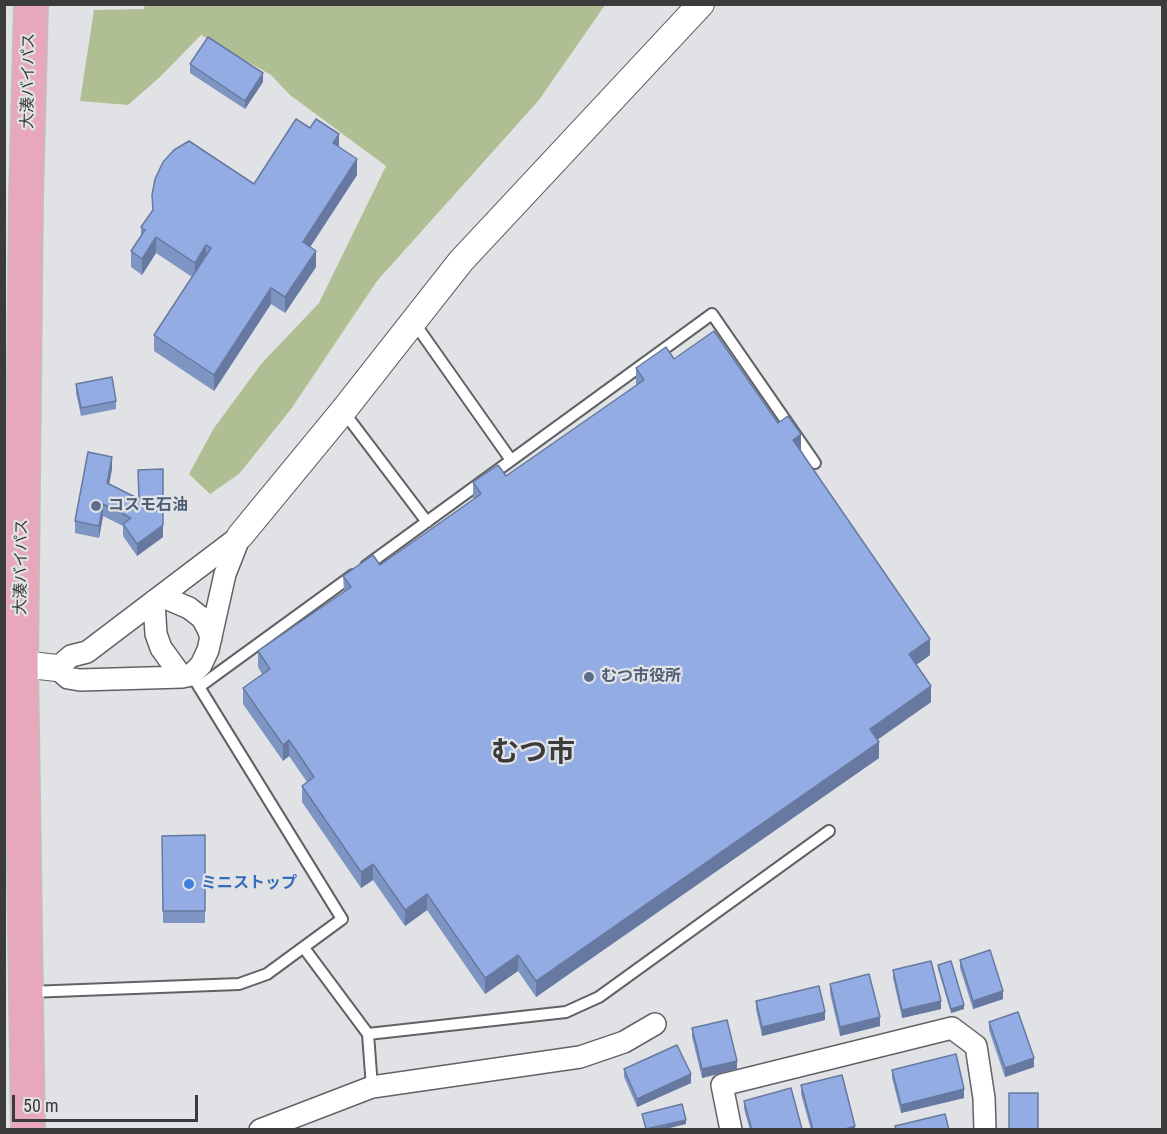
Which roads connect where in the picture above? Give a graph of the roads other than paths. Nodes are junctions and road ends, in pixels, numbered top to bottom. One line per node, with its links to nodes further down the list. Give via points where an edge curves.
1 (31, 4): 11 (highway, 大湊バイパス)
2 (701, 4): 3 (street, via 472,248)
3 (413, 321): 4 (street); 5 (lane)
4 (343, 411): 7 (lane); 8 (street)
5 (511, 460): 6 (lane, via 711,314); 7 (lane)
6 (815, 463)
7 (426, 522): 13 (lane)
8 (240, 536): 9 (street); 10 (street, via 225,574)
9 (158, 598): 10 (street, via 189,608 202,618); 12 (street, via 87,652 71,656); 13 (street, via 156,634 161,648)
10 (211, 638): 13 (street)
11 (21, 664): 12 (street); 16 (highway, 大湊バイパス)
12 (57, 668): 13 (street, via 68,678 80,680)
13 (191, 680): 15 (lane, via 342,919)
14 (829, 831): 18 (lane, via 598,997 566,1012)
15 (304, 948): 16 (lane, via 267,974 239,984); 18 (lane)
16 (26, 992): 20 (highway, 大湊バイパス)
17 (655, 1024): 19 (street, via 624,1042 580,1056)
18 (368, 1034): 19 (lane)
19 (372, 1087): 21 (street)
20 (28, 1130)
21 (260, 1130)
22 (731, 1130): 23 (street, via 722,1085 952,1028 976,1046)
23 (985, 1130)

